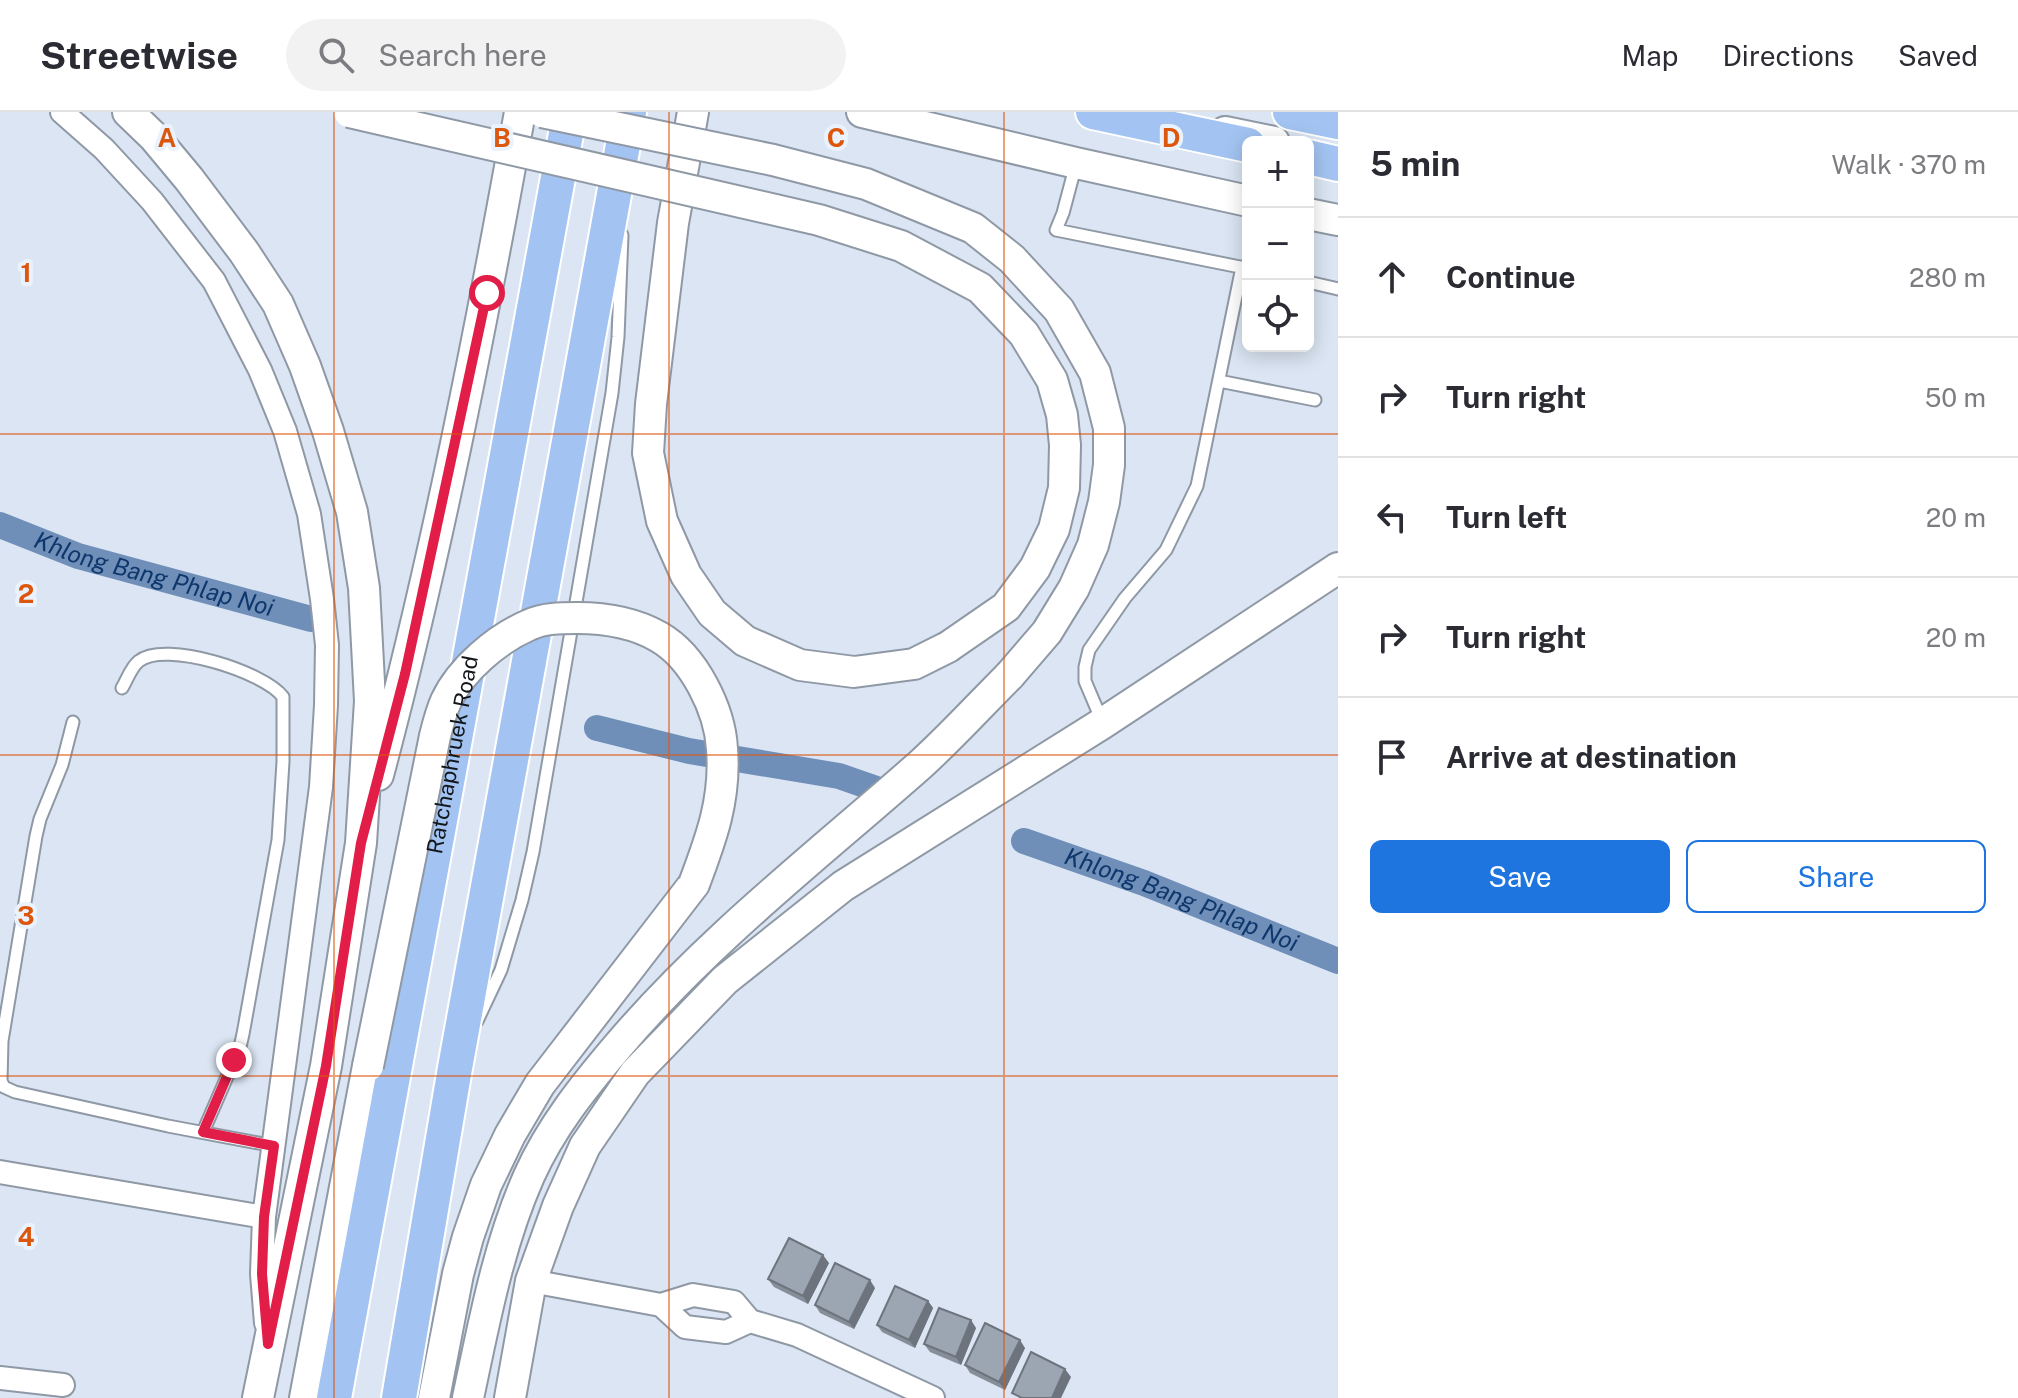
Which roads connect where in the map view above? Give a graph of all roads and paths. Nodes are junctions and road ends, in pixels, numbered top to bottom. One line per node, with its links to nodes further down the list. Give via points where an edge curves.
1 (62, 112): 36 (street, via 152,201 214,281 285,431 309,514 327,645 326,705 321,787)
2 (128, 112): 34 (main road, via 189,179 278,304 328,431 352,512 364,588 370,701)
3 (349, 112): 7 (main road, bridge, via 819,220 901,246 980,288 1024,334 1052,380 1062,415 1064,488 1054,529 1035,568 1006,607 914,664 854,672 800,665 745,641 712,613 686,575 662,521 648,453 651,404 673,223)
4 (520, 112): 34 (main road, via 405,674)
5 (542, 112): 51 (main road, bridge, via 866,184 973,228 1012,259 1059,310 1095,373 1109,428 1109,465 1093,545 1047,632 922,763 703,954 643,1017 559,1121 529,1175 506,1237)
6 (570, 112): 48 (main road, Ratchaphruek Road)
7 (693, 112)
8 (862, 112): 19 (main road)
9 (1093, 112): 15 (main road)
10 (1133, 112): 14 (main road)
11 (1290, 112): 12 (main road)
12 (1338, 122)
13 (626, 127): 49 (main road)
14 (1246, 136)
15 (1242, 144)
16 (1314, 151): 17 (main road)
17 (1338, 156)
18 (1314, 158): 20 (main road)
19 (1076, 163): 21 (main road); 24 (lane, via 1056,230)
20 (1338, 164)
21 (1242, 200)
22 (1314, 215): 23 (main road)
23 (1338, 220)
24 (1242, 267)
25 (1242, 280): 28 (lane)
26 (1314, 283): 27 (lane)
27 (1338, 289)
28 (1219, 381): 29 (lane); 33 (lane, via 1197,486 1178,526 1166,550 1089,650 1085,681)
29 (1315, 400)
30 (1338, 568): 33 (main road)
31 (122, 688): 35 (lane, via 136,662 173,654 233,668 283,697 278,840 246,1019 240,1047)
32 (73, 722): 35 (lane, via 40,819 2,1041 1,1081 15,1092)
33 (1103, 723): 39 (main road, via 843,886 725,980 635,1073 585,1146)
34 (361, 843): 42 (main road, via 326,1066)
35 (203, 1132): 36 (lane)
36 (274, 1146): 38 (street)
37 (0, 1172): 38 (street)
38 (264, 1217): 42 (street)
39 (531, 1281): 40 (street); 52 (main road)
40 (661, 1305): 41 (street, via 693,1295 734,1302); 41 (street, via 685,1327 726,1332)
41 (750, 1321): 45 (street, via 797,1335)
42 (268, 1344): 46 (main road)
43 (0, 1378): 44 (street)
44 (63, 1385)
45 (900, 1391): 53 (street)
46 (258, 1398)
47 (305, 1398): 50 (main road, bridge, via 446,700 485,652 532,623 593,618 625,624 659,637 685,659 717,718 722,786 714,830 694,884 540,1084 510,1135 468,1237)
48 (334, 1398)
49 (399, 1398)
50 (434, 1398)
51 (468, 1398)
52 (510, 1398)
53 (933, 1398)

